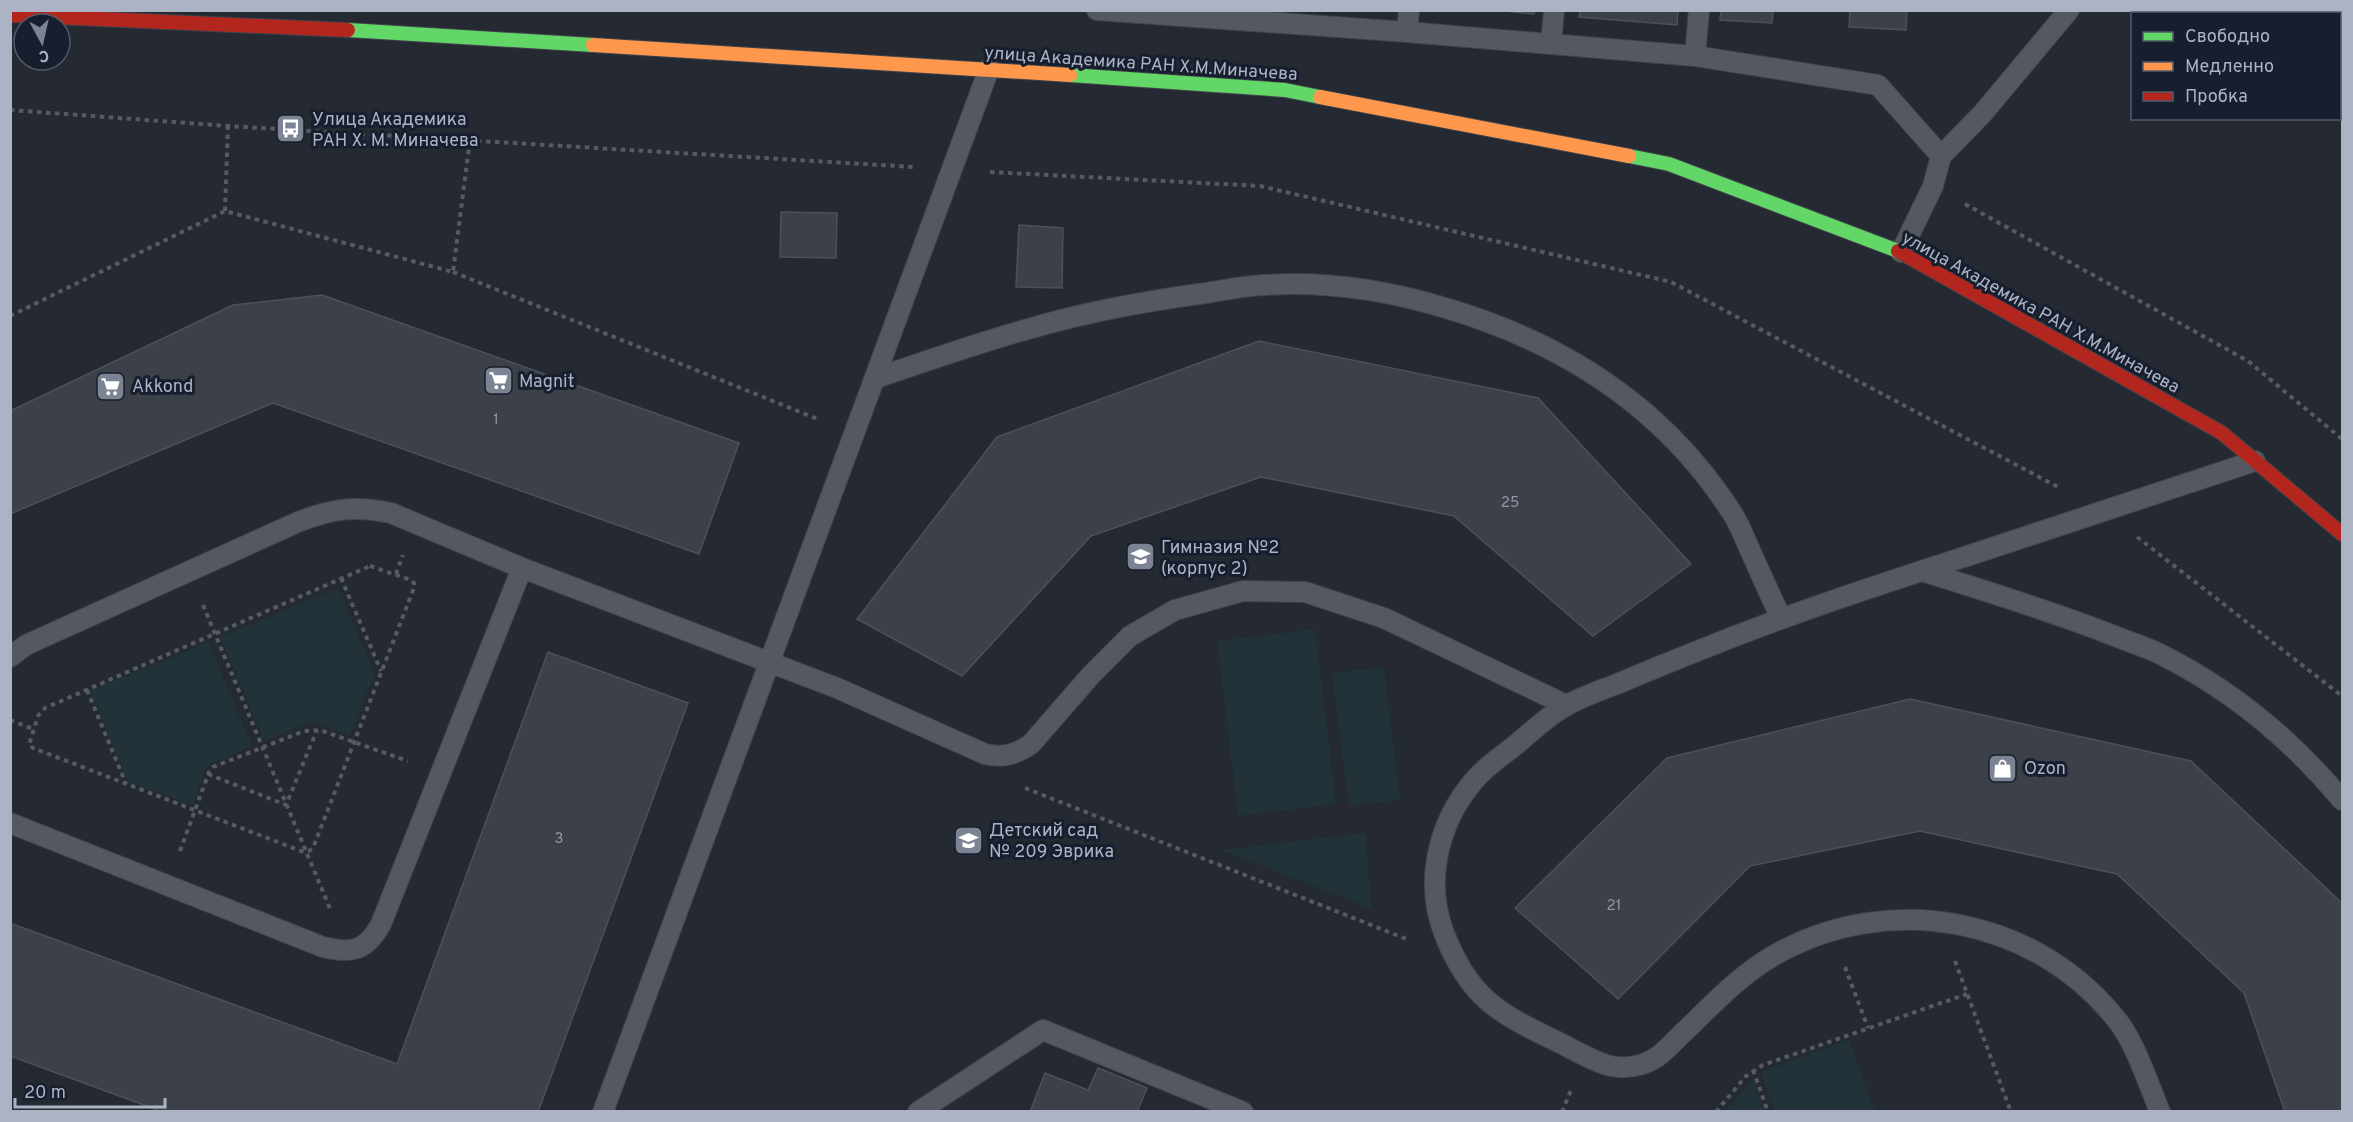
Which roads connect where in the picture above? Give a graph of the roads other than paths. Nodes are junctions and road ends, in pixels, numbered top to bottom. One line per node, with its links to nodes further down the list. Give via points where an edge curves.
1 (1097, 10): 6 (lane)
2 (1409, 10): 9 (lane)
3 (1554, 10): 10 (lane)
4 (1699, 10): 11 (lane)
5 (2069, 10): 13 (lane, via 1983,113)
6 (1120, 11): 8 (lane)
7 (10, 15): 12 (street, улица Академика РАН Х.М.Миначева, via 303,27)
8 (1261, 16): 9 (lane)
9 (1407, 33): 10 (lane)
10 (1551, 44): 11 (lane)
11 (1695, 56): 13 (lane, via 1878,85)
12 (989, 69): 14 (street, улица Академика РАН Х.М.Миначева, via 1285,90 1669,164); 15 (lane)
13 (1941, 156): 14 (lane, via 1932,186)
14 (1901, 252): 16 (street, улица Академика РАН Х.М.Миначева, via 2222,433)
15 (876, 378): 20 (lane, via 1027,329 1169,298 1263,285 1327,285 1399,294 1524,335 1568,357 1663,429 1699,468 1735,518); 22 (lane)
16 (2254, 461): 17 (street, улица Академика РАН Х.М.Миначева); 19 (lane)
17 (2343, 534)
18 (522, 568): 21 (lane, via 391,513 349,508 323,512 26,645); 22 (lane); 25 (lane, via 381,924 373,939 361,948 347,951 323,947)
19 (1922, 571): 20 (lane); 24 (lane, via 2073,620 2158,653 2207,681 2277,732)
20 (1781, 618): 23 (lane)
21 (10, 657)
22 (769, 664): 23 (lane, via 837,688 985,754 1008,756 1031,744 1130,636 1175,610 1243,591 1305,592 1384,618); 26 (lane)
23 (1566, 705): 29 (lane, via 1480,774 1457,803 1442,833 1434,891 1438,919 1463,975 1491,1006 1606,1065 1632,1067 1655,1059 1738,980 1773,956 1831,930 1861,923 1940,921 1989,932 2031,948 2075,978 2124,1030)
24 (2343, 800)
25 (10, 823)
26 (603, 1112)
27 (918, 1112): 28 (lane, via 1043,1030)
28 (1243, 1112)
29 (2160, 1112)

